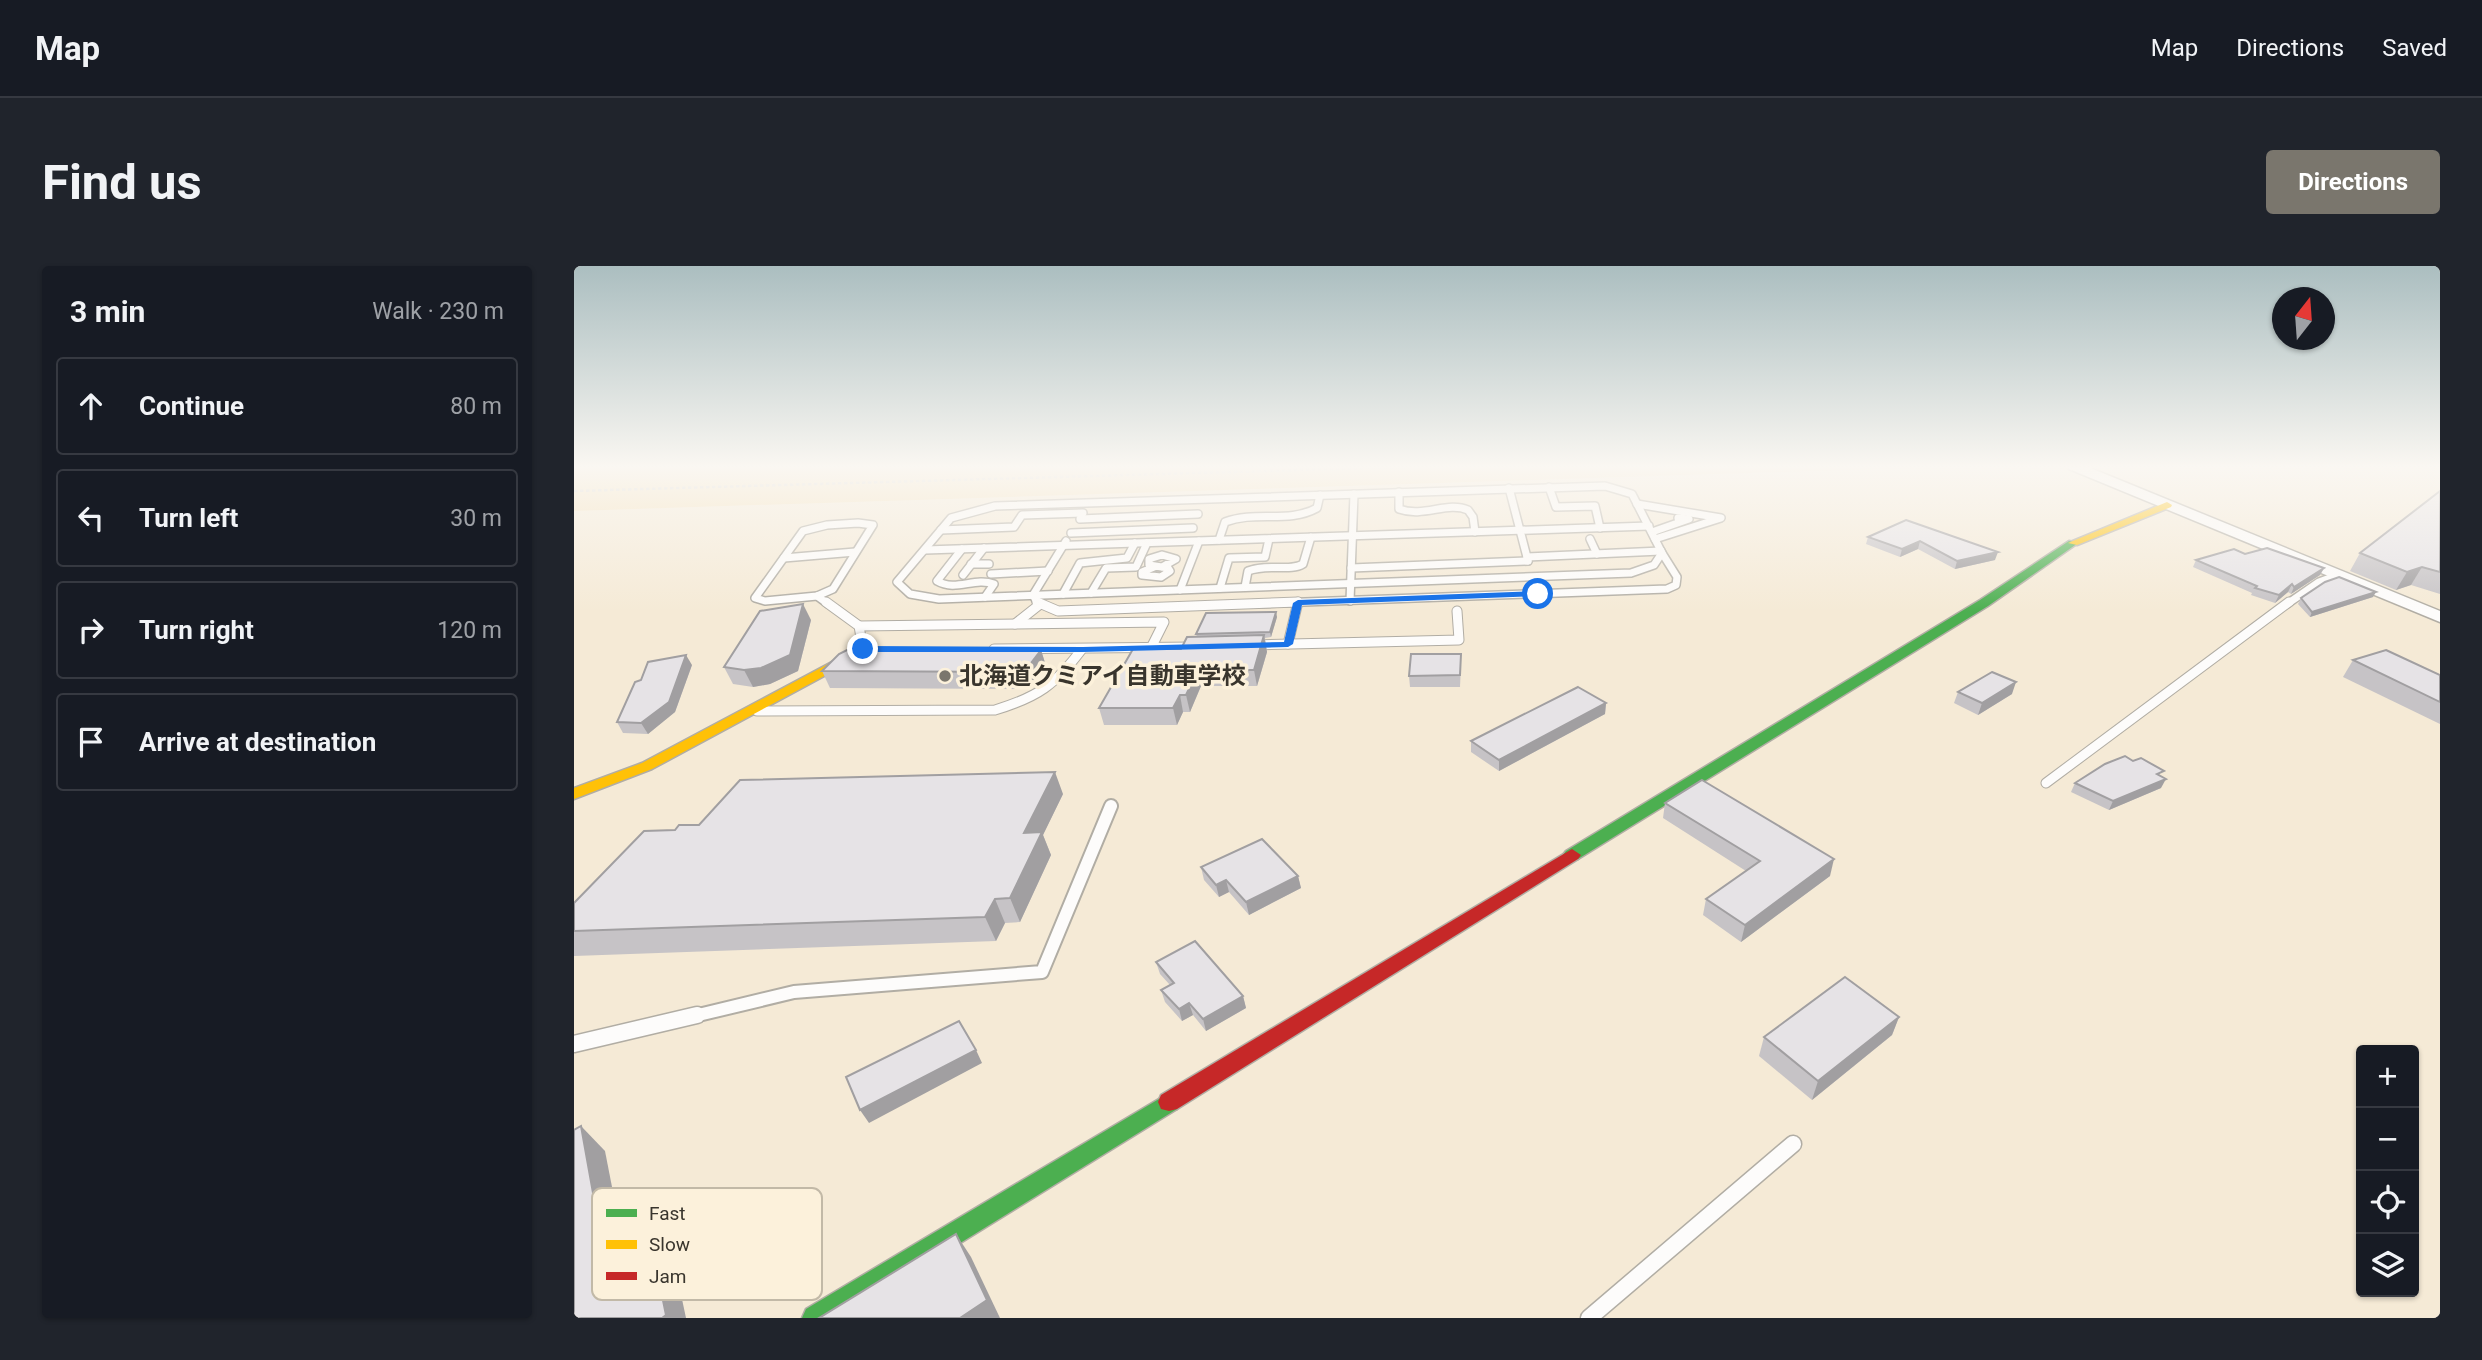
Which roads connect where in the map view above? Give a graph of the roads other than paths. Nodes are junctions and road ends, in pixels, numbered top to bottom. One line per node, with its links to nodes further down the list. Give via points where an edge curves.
1 (964, 514): 21 (lane, via 951,518)
2 (1022, 514): 21 (lane, via 1014,527)
3 (1025, 514): 18 (lane)
4 (1193, 514): 18 (lane)
5 (1198, 514): 19 (lane)
6 (1249, 514): 30 (lane, via 1225,522)
7 (1250, 514): 8 (lane)
8 (1303, 514)
9 (1354, 514): 26 (lane)
10 (1472, 514): 23 (lane)
11 (1516, 514): 22 (lane)
12 (1597, 514): 20 (lane)
13 (1643, 514): 24 (lane)
14 (1656, 514): 24 (lane, via 1689,519)
15 (1698, 514): 24 (lane, via 1721,518)
16 (2145, 514): 91 (street, via 2064,547 1984,603)
17 (2189, 514): 57 (street)
18 (1082, 516): 25 (lane)
19 (1193, 528): 25 (lane); 31 (lane)
20 (1600, 528): 22 (lane); 24 (lane)
21 (942, 530): 39 (lane)
22 (1520, 530): 23 (lane); 47 (lane)
23 (1475, 532): 26 (lane)
24 (1652, 532): 43 (lane)
25 (1071, 533): 36 (lane)
26 (1354, 536): 27 (lane); 53 (lane)
27 (1311, 537): 28 (lane); 61 (lane, via 1305,565 1255,567 1248,571)
28 (1269, 539): 30 (lane); 62 (lane, via 1265,557 1229,558)
29 (1590, 539): 44 (lane)
30 (1219, 540): 32 (lane)
31 (1189, 541): 32 (lane); 33 (lane)
32 (1199, 541): 63 (lane)
33 (1168, 542): 35 (lane); 45 (lane)
34 (1135, 543): 35 (lane); 36 (lane); 66 (lane, via 1127,558 1080,563)
35 (1147, 543): 65 (lane, via 1136,567 1106,568)
36 (1064, 545): 37 (lane); 54 (lane)
37 (984, 548): 38 (lane); 49 (lane)
38 (962, 549): 39 (lane); 70 (lane, via 937,581 952,587 988,581 994,584)
39 (925, 550): 70 (lane, via 897,582 901,590 939,599)
40 (1476, 551): 48 (lane)
41 (855, 552): 46 (lane); 46 (lane, via 873,524 814,526 802,531); 69 (lane, via 832,589)
42 (1417, 552): 51 (lane)
43 (1661, 552): 44 (lane); 58 (lane, via 1658,563 1631,573); 67 (lane, via 1677,578 1676,585 1667,589)
44 (1597, 554): 47 (lane)
45 (1163, 555): 52 (lane, via 1147,562); 52 (lane, via 1176,559)
46 (784, 558): 69 (lane, via 755,598)
47 (1528, 559): 48 (lane); 58 (lane)
48 (1478, 563): 51 (lane)
49 (971, 564): 50 (lane); 56 (lane)
50 (989, 564)
51 (1418, 565): 53 (lane)
52 (1158, 567): 59 (lane, via 1170,571); 59 (lane, via 1142,572 1146,578)
53 (1351, 568): 60 (lane)
54 (1048, 571): 55 (lane); 68 (lane)
55 (991, 573)
56 (963, 575)
57 (2338, 575): 75 (street); 86 (lane, via 2287,604)
58 (1533, 577): 60 (lane); 67 (lane)
59 (1154, 578): 64 (lane)
60 (1351, 583): 61 (lane); 71 (lane)
61 (1245, 587): 62 (lane)
62 (1220, 588): 63 (lane)
63 (1180, 590): 64 (lane)
64 (1147, 591): 65 (lane)
65 (1091, 593): 66 (lane)
66 (1063, 594): 68 (lane)
67 (1538, 594): 71 (lane)
68 (1033, 595): 70 (lane); 73 (lane)
69 (817, 596): 77 (lane)
70 (985, 597)
71 (1350, 601): 72 (lane)
72 (1298, 603): 73 (lane, via 1058,611); 78 (lane)
73 (1040, 606): 76 (lane)
74 (1457, 611): 78 (lane, via 1459,640)
75 (2440, 617)
76 (1015, 624): 77 (lane); 81 (lane, via 1164,622)
77 (859, 626): 82 (lane)
78 (1288, 644): 79 (lane)
79 (1247, 645)
80 (1206, 646): 81 (lane)
81 (1151, 648): 84 (lane)
82 (870, 649): 85 (street)
83 (987, 649): 84 (lane)
84 (1083, 649): 85 (lane, via 1058,682 1031,699 995,710)
85 (751, 711): 87 (street, via 648,766)
86 (2046, 783)
87 (575, 796)
88 (1111, 806): 89 (lane, via 1042,972 794,992)
89 (574, 1044)
90 (1793, 1144): 92 (lane)
91 (815, 1318)
92 (1589, 1318)

